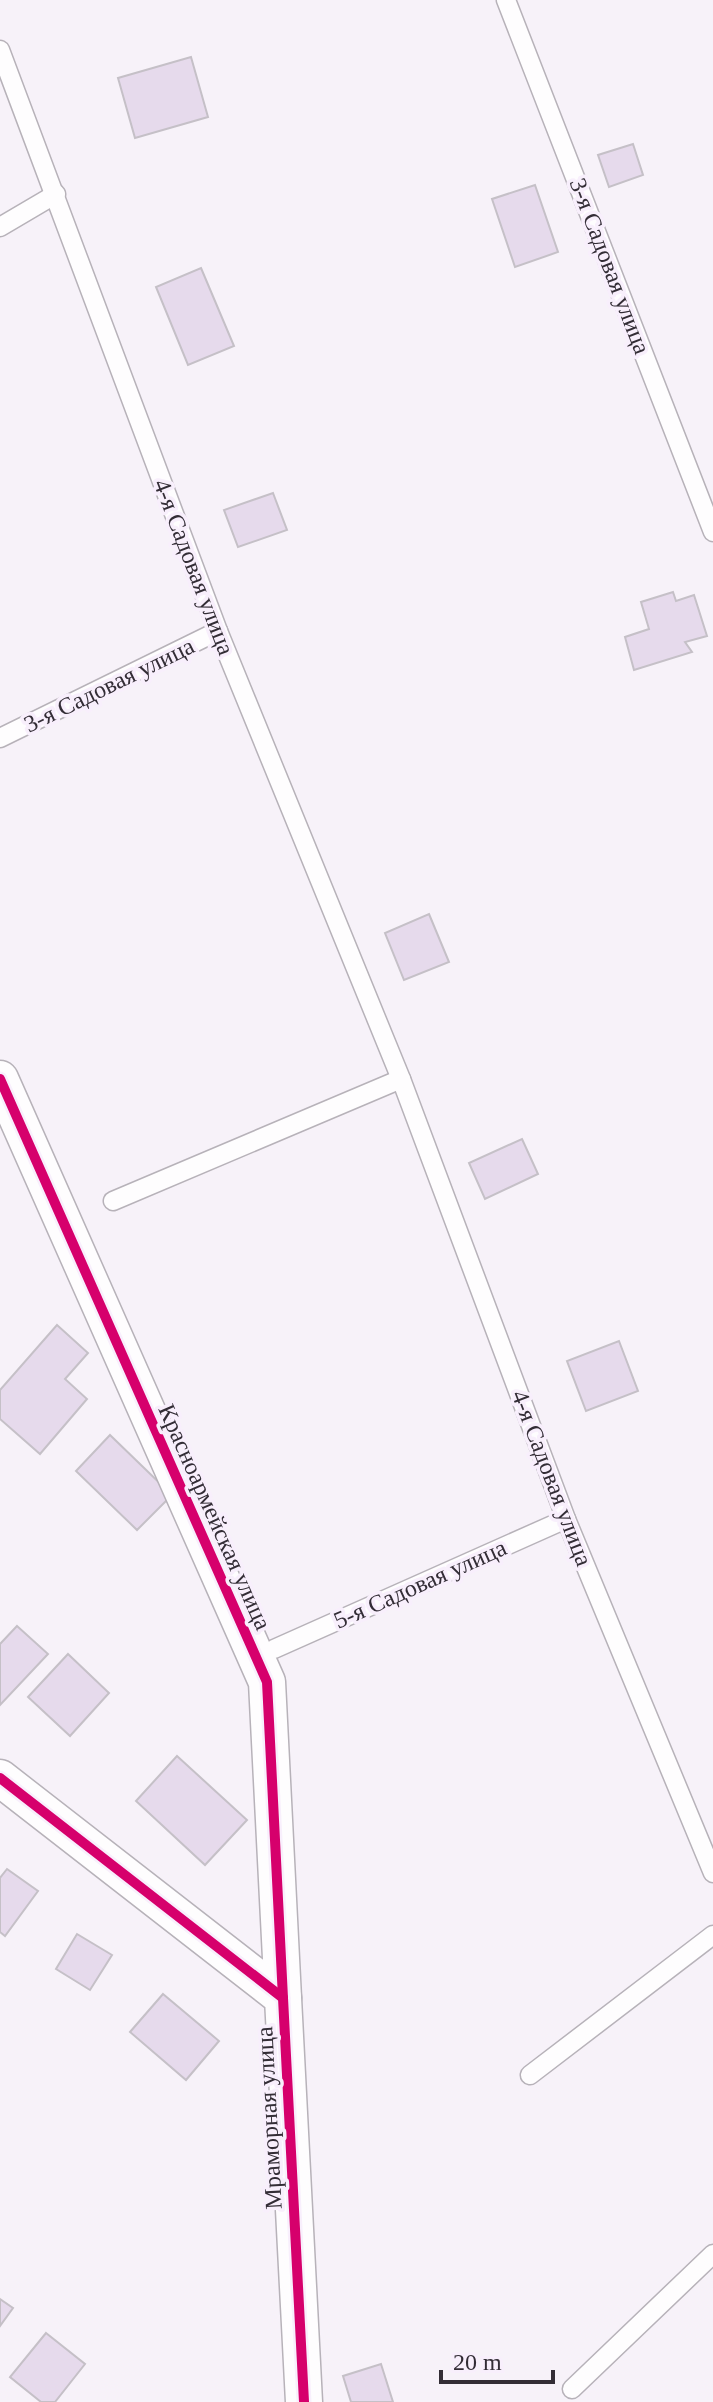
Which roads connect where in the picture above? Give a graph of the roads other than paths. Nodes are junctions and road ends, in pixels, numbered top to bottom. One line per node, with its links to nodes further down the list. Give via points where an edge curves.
1 (506, 0): 5 (lane, 3-я Садовая улица)
2 (0, 50): 3 (lane, 4-я Садовая улица)
3 (56, 194): 4 (lane); 6 (lane, 4-я Садовая улица)
4 (0, 227)
5 (713, 532)
6 (218, 631): 7 (lane, 3-я Садовая улица); 9 (lane, 4-я Садовая улица)
7 (0, 738)
8 (0, 1079): 16 (street, Красноармейская улица, via 267,1682)
9 (401, 1079): 10 (lane); 11 (lane, 4-я Садовая улица)
10 (113, 1201)
11 (566, 1519): 12 (lane, 5-я Садовая улица); 14 (lane, 4-я Садовая улица)
12 (274, 1649)
13 (0, 1778): 16 (street, Мраморная улица)
14 (713, 1873)
15 (713, 1935): 17 (lane)
16 (283, 1998): 20 (street, Мраморная улица)
17 (530, 2075)
18 (713, 2254): 19 (lane)
19 (572, 2389)
20 (304, 2402)

